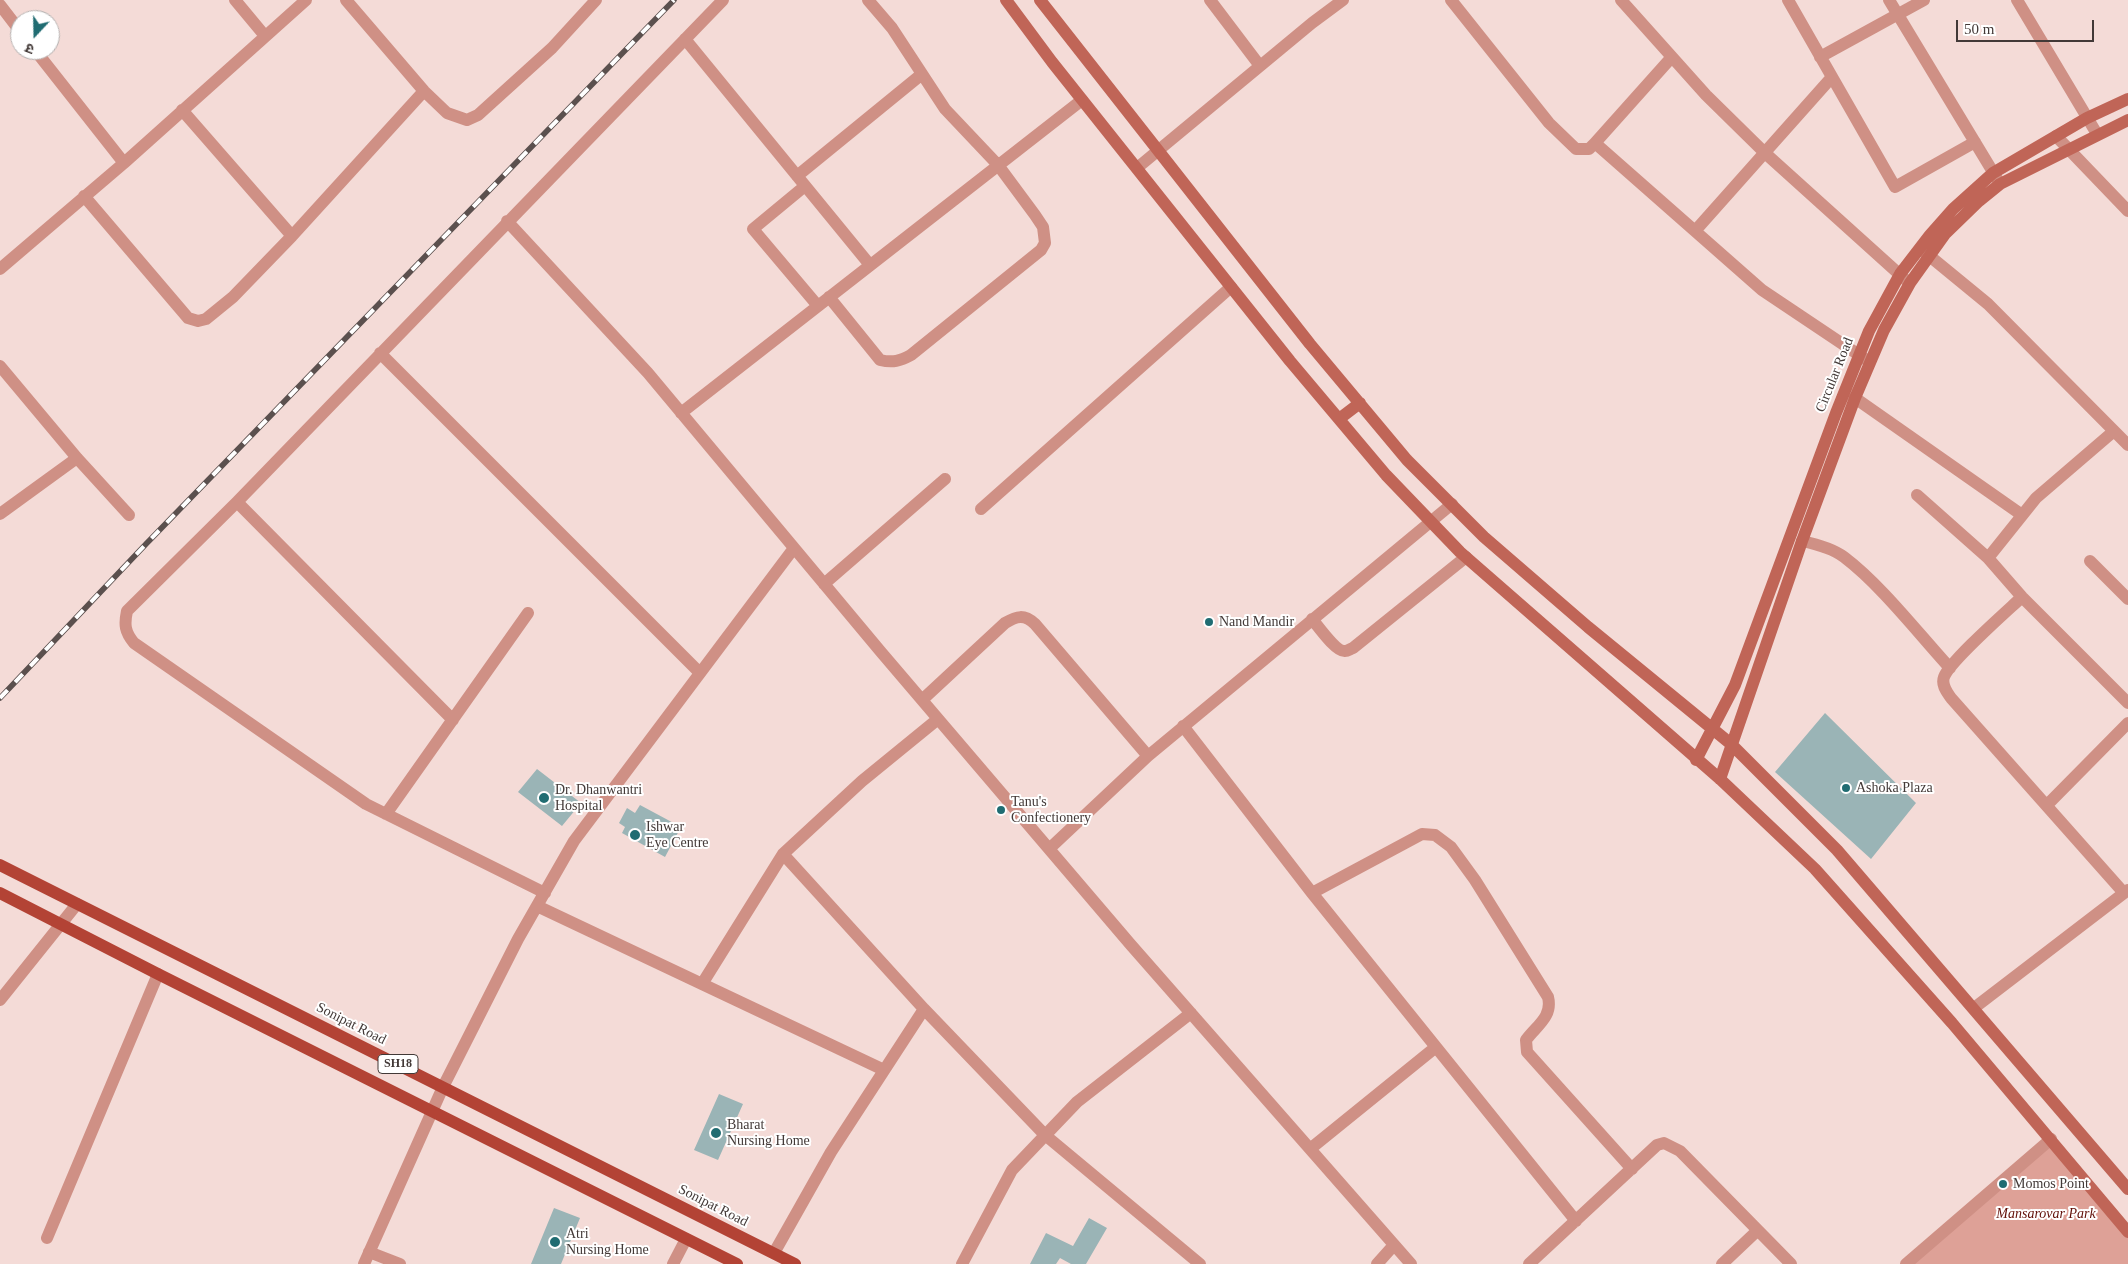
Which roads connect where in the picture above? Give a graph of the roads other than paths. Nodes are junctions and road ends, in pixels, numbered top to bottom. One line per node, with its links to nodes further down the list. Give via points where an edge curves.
1 (235, 0): 21 (street)
2 (306, 0): 21 (street)
3 (346, 0): 29 (street)
4 (596, 0): 29 (street, via 552,48 478,115 467,120 455,117)
5 (724, 0): 22 (street)
6 (868, 0): 27 (street, via 892,28)
7 (1006, 0): 31 (main road)
8 (1040, 0): 40 (main road)
9 (1210, 0): 26 (street)
10 (1451, 0): 38 (street, via 1548,123 1576,149 1589,149)
11 (1621, 0): 24 (street)
12 (1788, 0): 23 (street)
13 (1889, 0): 18 (street)
14 (1924, 0): 18 (street)
15 (2017, 0): 33 (street)
16 (1335, 2): 26 (street)
17 (0, 5): 19 (street)
18 (1898, 15): 23 (street); 37 (street)
19 (10, 18): 20 (street)
20 (0, 27)
21 (265, 36): 32 (street)
22 (685, 39): 46 (street); 50 (street)
23 (1820, 57): 28 (street)
24 (1671, 58): 38 (street); 41 (street)
25 (43, 60): 42 (street)
26 (1260, 66): 40 (street)
27 (922, 74): 43 (street, via 945,109); 46 (street)
28 (1832, 77): 37 (street, via 1895,187); 41 (street)
29 (424, 90): 52 (street)
30 (2128, 99): 33 (main road, Circular Road)
31 (1082, 100): 43 (street); 44 (main road)
32 (182, 110): 42 (street); 52 (street)
33 (2087, 118): 35 (street); 36 (main road, Circular Road)
34 (2128, 120): 35 (main road, Circular Road)
35 (2098, 134): 39 (main road, Circular Road)
36 (2056, 136): 39 (street); 45 (main road, Circular Road)
37 (1974, 142): 45 (street)
38 (1595, 143): 51 (street)
39 (2068, 150): 47 (main road, Circular Road); 49 (street)
40 (1158, 151): 44 (street); 65 (main road)
41 (1765, 153): 51 (street); 56 (street)
42 (124, 162): 48 (street)
43 (998, 165): 54 (street); 59 (street, via 1043,228 1045,243 1041,250 911,355 900,361 880,360)
44 (1137, 168): 58 (main road)
45 (1993, 173): 47 (street); 53 (main road, Circular Road, via 1953,209)
46 (801, 181): 54 (street); 60 (street, via 753,229)
47 (2000, 184): 53 (main road, Circular Road)
48 (84, 196): 52 (street, via 188,318 198,321 206,320 233,297); 55 (street)
49 (2128, 211)
50 (508, 221): 61 (street); 66 (street)
51 (1695, 231): 62 (street, via 1762,290)
52 (292, 236)
53 (1924, 252): 56 (main road, Circular Road); 57 (main road, Circular Road); 68 (street, via 1988,304)
54 (870, 265): 59 (street)
55 (0, 268)
56 (1900, 274): 57 (street); 62 (main road, Circular Road, via 1876,317)
57 (1910, 283): 62 (main road, Circular Road)
58 (1231, 286): 67 (main road); 75 (street)
59 (830, 297): 60 (street)
60 (818, 306): 66 (street)
61 (380, 353): 73 (street); 91 (street)
62 (1865, 359): 64 (main road, Circular Road); 98 (main road, Circular Road, via 1836,413 1735,684)
63 (0, 366): 70 (street)
64 (1855, 398): 78 (street); 80 (main road, Circular Road)
65 (1360, 403): 67 (main road); 74 (main road, via 1407,460)
66 (681, 413): 81 (street)
67 (1339, 419): 79 (main road)
68 (2114, 431): 69 (street); 78 (street, via 2036,498)
69 (2128, 445)
70 (77, 458): 76 (street); 77 (street)
71 (945, 479): 85 (street)
72 (1917, 495): 83 (street)
73 (237, 502): 95 (street); 104 (street, via 127,610 126,633 142,650 366,804)
74 (1452, 504): 79 (street); 98 (main road, via 1484,537 1580,621)
75 (981, 509)
76 (0, 514)
77 (128, 515)
78 (2022, 515): 83 (street)
79 (1430, 521): 82 (main road); 89 (street)
80 (1802, 541): 90 (street, via 1818,544 1843,556 1870,580); 99 (main road, Circular Road)
81 (794, 548): 85 (street); 91 (street)
82 (1466, 557): 89 (street, via 1353,648 1340,650); 101 (main road)
83 (1988, 558): 86 (street)
84 (2090, 560): 87 (street)
85 (824, 584): 92 (street)
86 (2022, 597): 90 (street); 93 (street)
87 (2128, 599)
88 (528, 613): 95 (street)
89 (1312, 619): 97 (street)
90 (1950, 668): 103 (street, via 1943,678 1951,698)
91 (700, 673): 110 (street, via 574,841)
92 (922, 700): 94 (street); 100 (street, via 1005,623 1016,616 1024,616 1035,624)
93 (2128, 703)
94 (938, 719): 105 (street); 106 (street, via 862,781)
95 (453, 720): 104 (street)
96 (2128, 723): 103 (street)
97 (1183, 726): 100 (street); 111 (street)
98 (1712, 729): 99 (main road); 101 (main road, Circular Road)
99 (1731, 744): 102 (main road, Circular Road); 118 (main road, via 1837,850)
100 (1148, 756): 105 (street)
101 (1696, 760): 102 (main road)
102 (1720, 779): 126 (main road, via 1815,869)
103 (2046, 805): 108 (street)
104 (386, 814): 110 (street)
105 (1049, 849): 120 (street)
106 (783, 854): 116 (street); 119 (street)
107 (0, 865): 112 (main road, Sonipat Road / SH18)
108 (2126, 892): 118 (street)
109 (0, 893): 114 (main road, SH18)
110 (545, 893): 113 (street)
111 (1312, 893): 121 (street); 128 (street, via 1422,834 1435,835 1450,846 1548,997 1550,1010 1526,1040 1527,1052)
112 (77, 904): 114 (street); 123 (main road, Sonipat Road / SH18)
113 (537, 906): 116 (street); 123 (street)
114 (61, 924): 115 (main road, SH18); 117 (street)
115 (158, 974): 124 (main road, SH18); 133 (street)
116 (702, 984): 122 (street)
117 (0, 1000)
118 (1974, 1008): 129 (main road)
119 (924, 1009): 122 (street); 125 (street)
120 (1191, 1013): 125 (street, via 1077,1102); 127 (street)
121 (1436, 1047): 127 (street); 130 (street)
122 (884, 1070): 137 (street, via 830,1152)
123 (443, 1087): 124 (street); 137 (main road, Sonipat Road / SH18)
124 (432, 1110): 134 (main road, SH18); 136 (street)
125 (1045, 1135): 143 (street, via 1012,1170); 144 (street)
126 (2051, 1138): 132 (main road); 150 (street)
127 (1310, 1149): 135 (street)
128 (1632, 1169): 130 (street); 131 (street, via 1657,1145 1672,1145)
129 (2128, 1189)
130 (1576, 1221): 147 (street)
131 (1757, 1231): 148 (street); 149 (street)
132 (2128, 1232)
133 (47, 1238)
134 (686, 1239): 140 (street); 141 (main road, SH18)
135 (1394, 1245): 145 (street); 146 (street)
136 (369, 1252): 138 (street); 139 (street)
137 (774, 1253): 142 (main road, Sonipat Road / SH18)
138 (364, 1264)
139 (400, 1264)
140 (673, 1264)
141 (737, 1264)
142 (795, 1264)
143 (962, 1264)
144 (1200, 1264)
145 (1376, 1264)
146 (1411, 1264)
147 (1529, 1264)
148 (1722, 1264)
149 (1791, 1264)
150 (1906, 1264)

